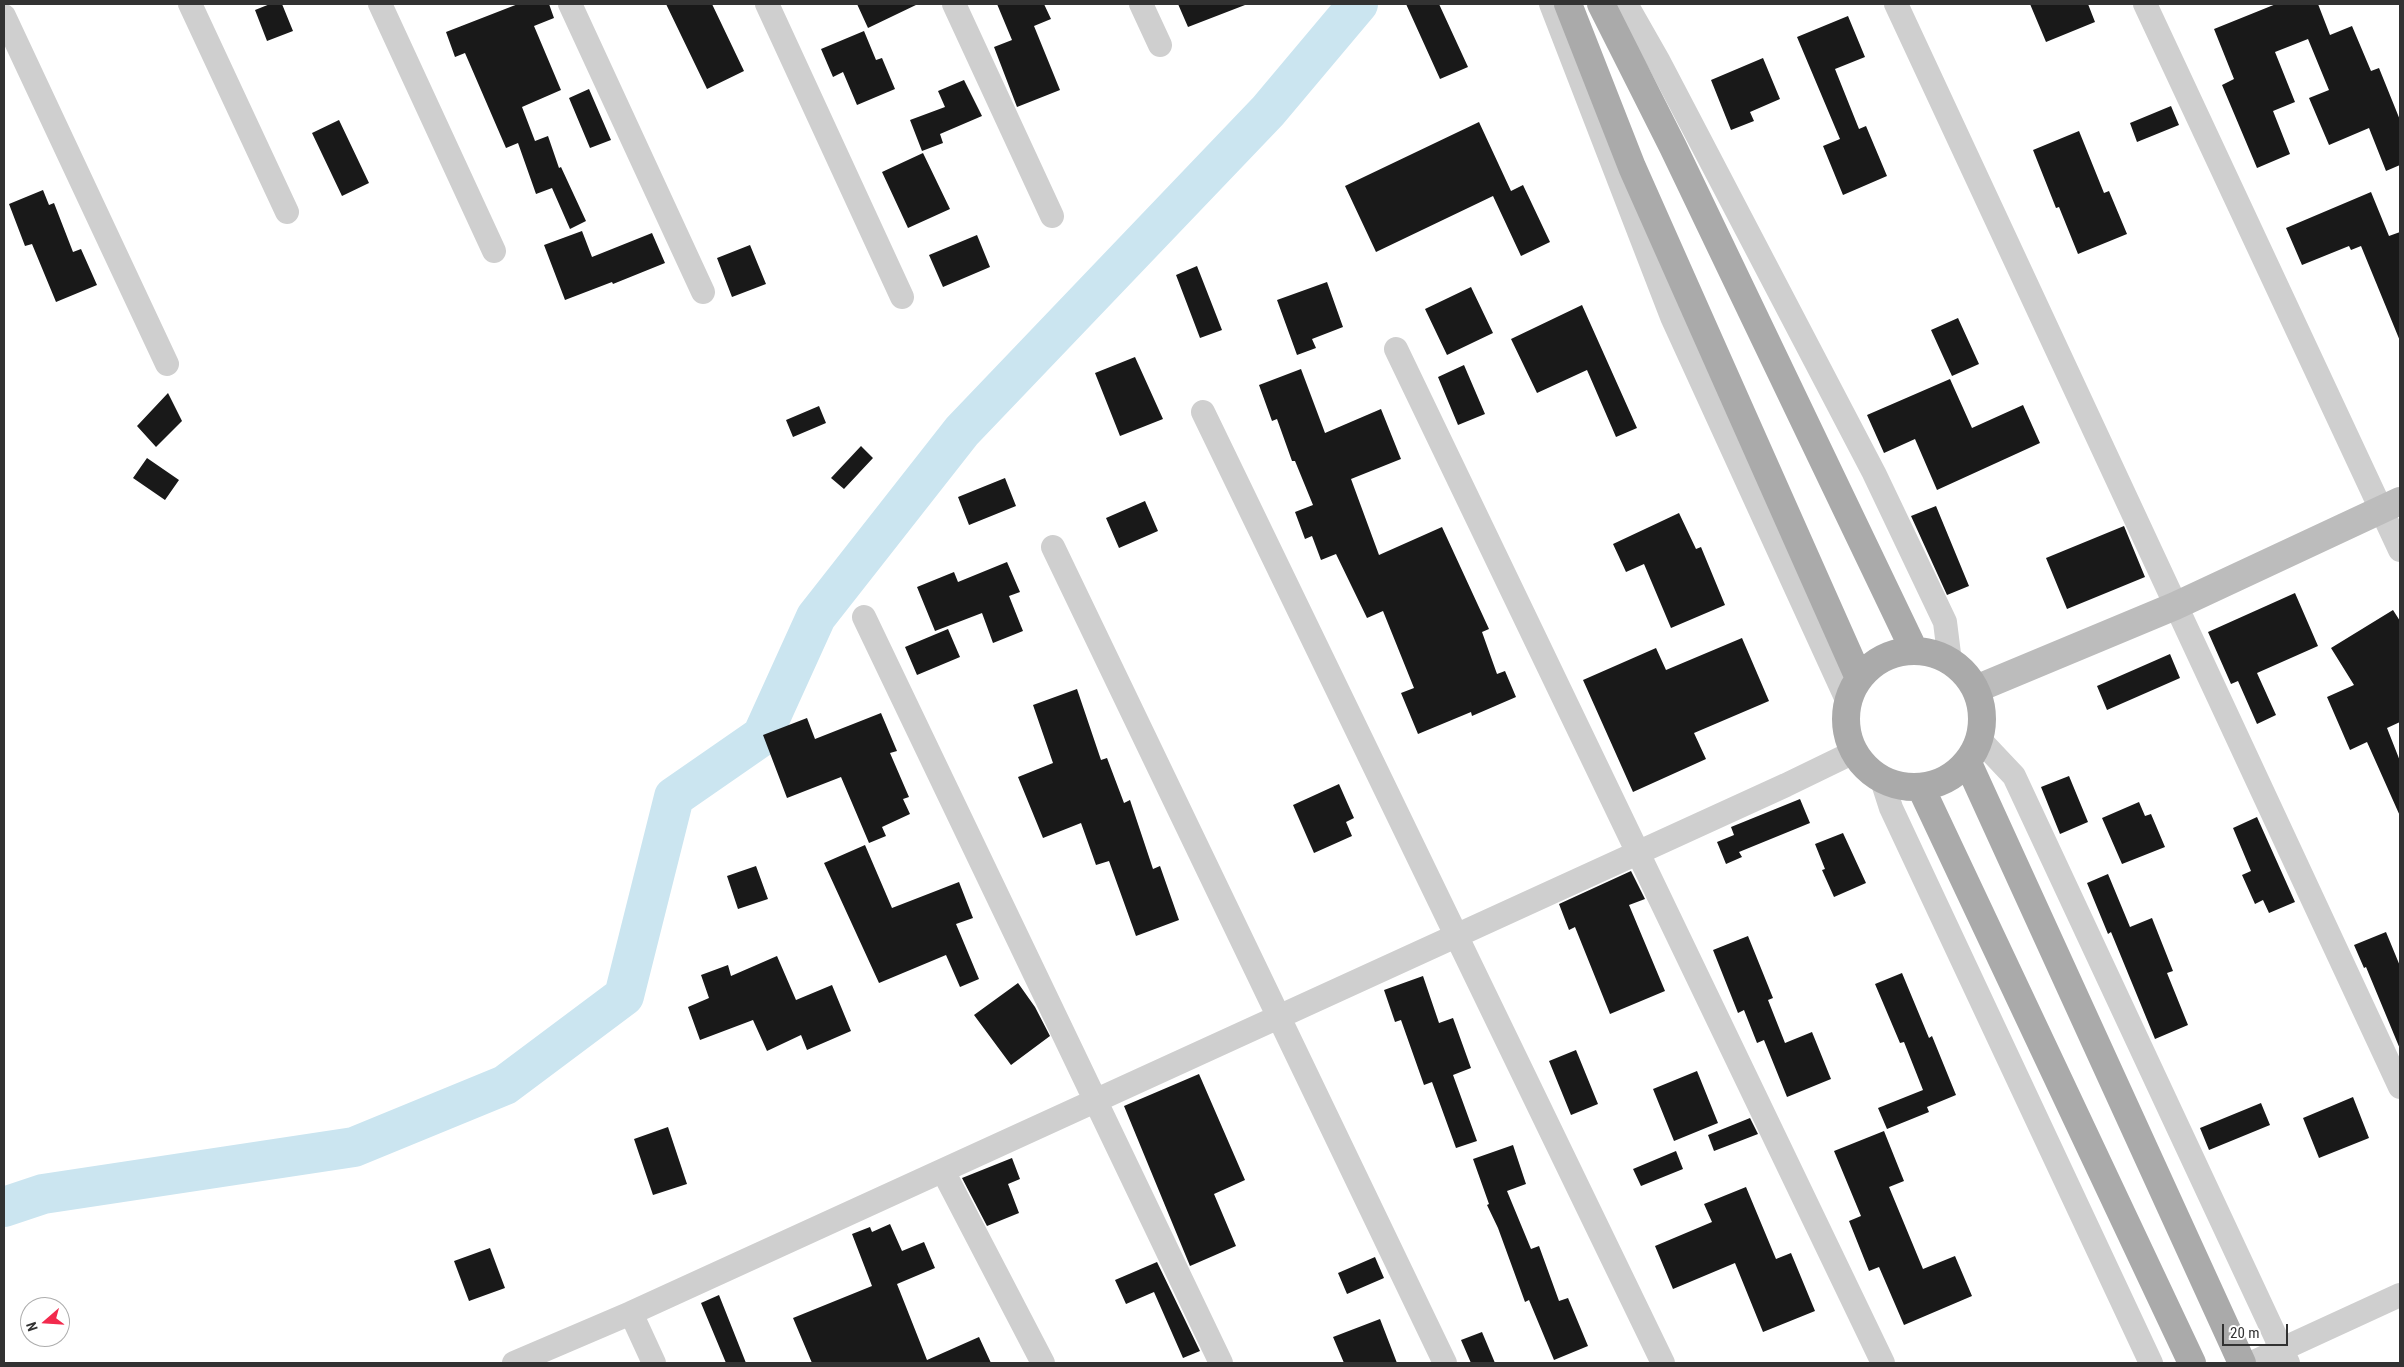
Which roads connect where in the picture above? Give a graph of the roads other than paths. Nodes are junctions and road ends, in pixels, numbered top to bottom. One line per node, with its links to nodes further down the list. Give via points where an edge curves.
1 (190, 4): 15 (street)
2 (380, 4): 17 (street)
3 (570, 4): 18 (street)
4 (767, 4): 19 (street)
5 (954, 4): 16 (street)
6 (1141, 4): 14 (street)
7 (1551, 4): 31 (street, via 1672,317)
8 (1568, 4): 31 (main road, via 1632,167)
9 (1600, 4): 28 (main road, via 1673,147)
10 (1626, 4): 29 (street, via 1874,473 1945,622)
11 (1896, 4): 26 (street)
12 (2145, 4): 23 (street)
13 (4, 16): 21 (street)
14 (1160, 45)
15 (287, 212)
16 (1052, 216)
17 (494, 251)
18 (703, 292)
19 (902, 297)
20 (1396, 349): 36 (street)
21 (167, 364)
22 (1204, 412): 37 (street)
23 (2391, 505): 25 (street); 26 (main road)
24 (1053, 547): 38 (street)
25 (2400, 550)
26 (2175, 606): 30 (main road); 39 (street)
27 (864, 617): 40 (street)
28 (1914, 650): 29 (main road, via 1938,655); 31 (main road, via 1883,658)
29 (1950, 662): 30 (main road, via 1960,668)
30 (1976, 689): 32 (main road, via 1983,714)
31 (1853, 690): 33 (main road, via 1846,727)
32 (1974, 751): 35 (main road, via 1947,780); 44 (street, via 2014,776); 54 (main road)
33 (1854, 752): 34 (main road, via 1866,768); 36 (street)
34 (1882, 780): 35 (main road, via 1901,787); 52 (street, via 1891,808)
35 (1921, 788): 53 (main road)
36 (1637, 853): 37 (street); 51 (street)
37 (1457, 936): 38 (street); 50 (street)
38 (1280, 1017): 40 (street); 49 (street)
39 (2400, 1087)
40 (1096, 1101): 41 (street); 48 (street)
41 (943, 1171): 43 (street); 47 (street)
42 (2400, 1295): 44 (street)
43 (631, 1314): 45 (street); 46 (street)
44 (2284, 1356): 55 (street)
45 (514, 1363)
46 (654, 1363)
47 (1043, 1363)
48 (1221, 1363)
49 (1445, 1363)
50 (1664, 1363)
51 (1883, 1363)
52 (2151, 1363)
53 (2192, 1363)
54 (2242, 1363)
55 (2252, 1363)

